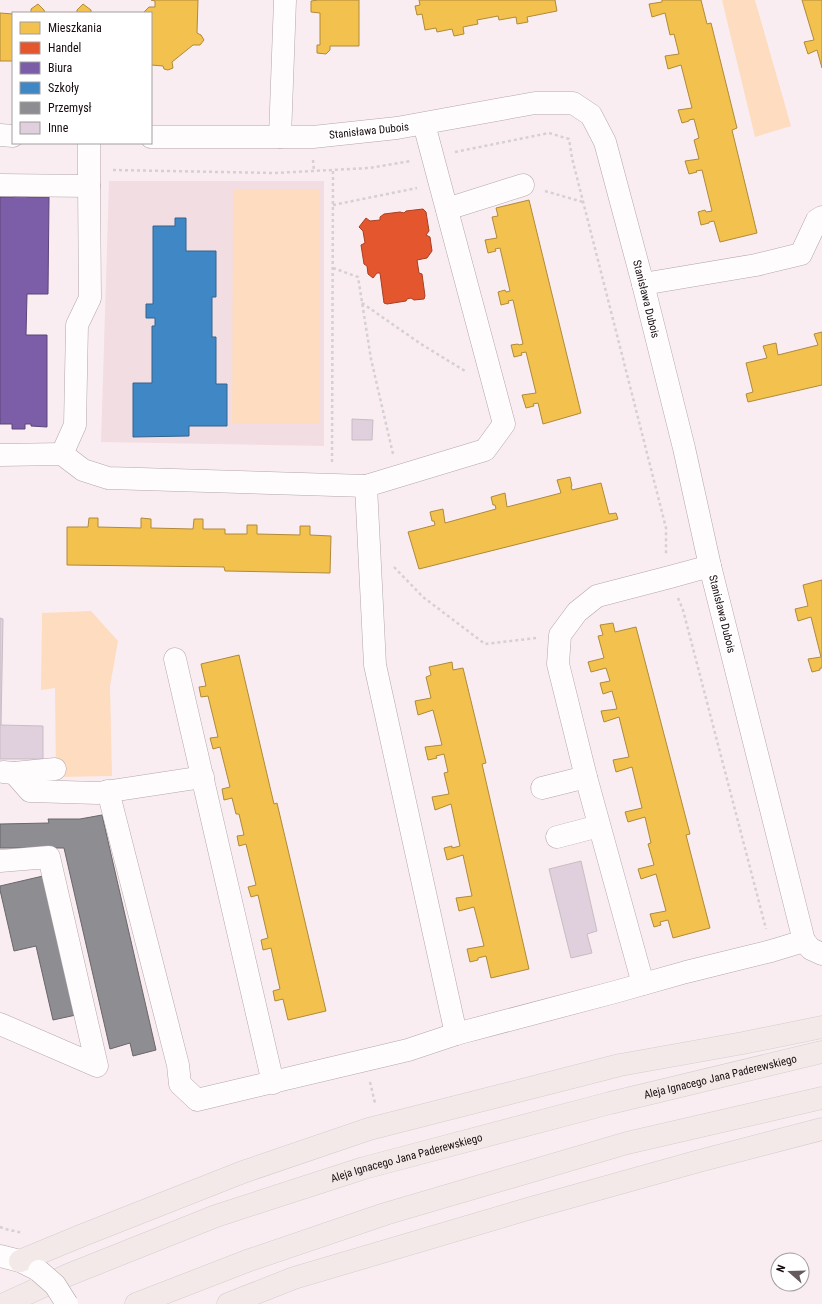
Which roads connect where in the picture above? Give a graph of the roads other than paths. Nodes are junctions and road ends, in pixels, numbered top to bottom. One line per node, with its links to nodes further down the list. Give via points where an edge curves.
1 (285, 0): 6 (street)
2 (424, 124): 6 (street, Stanisława Dubois, via 313,137); 11 (street); 13 (street, Stanisława Dubois, via 535,102 573,103 591,115 605,142)
3 (0, 135): 4 (street)
4 (12, 136)
5 (152, 137): 6 (street, Stanisława Dubois)
6 (280, 137)
7 (89, 144): 10 (street)
8 (523, 185): 11 (street)
9 (0, 186): 10 (street)
10 (88, 186): 14 (street, via 90,298 77,325 75,425)
11 (447, 210): 16 (street, via 504,424 485,450)
12 (822, 217): 13 (street, via 817,220 801,254 756,265)
13 (643, 284): 17 (street, Stanisława Dubois)
14 (62, 454): 15 (street); 16 (street, via 83,470 108,478)
15 (0, 455)
16 (366, 486): 33 (street, via 375,665)
17 (710, 566): 22 (street, via 597,596 577,612 560,635 558,664); 28 (street, Stanisława Dubois)
18 (175, 658): 21 (street)
19 (55, 769): 20 (street)
20 (7, 772): 24 (street, via 30,791)
21 (202, 777): 24 (street); 35 (street)
22 (586, 777): 23 (street); 25 (street)
23 (542, 788)
24 (108, 791): 35 (street, via 178,1065 180,1084 197,1100)
25 (599, 826): 26 (street); 30 (street)
26 (557, 837)
27 (0, 861): 31 (street, via 48,857 97,1066)
28 (804, 941): 29 (street, via 811,949); 30 (street)
29 (822, 954)
30 (643, 984): 33 (street)
31 (0, 1024)
32 (822, 1027): 38 (main road, via 620,1065 368,1129 243,1172 83,1235)
33 (456, 1034): 35 (street, via 408,1050)
34 (822, 1052): 39 (main road, Aleja Ignacego Jana Paderewskiego, via 610,1103 364,1168 216,1216 68,1275)
35 (273, 1083)
36 (822, 1098): 41 (main road, via 627,1143 392,1212 246,1261)
37 (822, 1129): 42 (main road, via 546,1204 294,1278)
38 (20, 1263): 40 (street, bridge, via 55,1285)
39 (4, 1304)
40 (67, 1304)
41 (136, 1304)
42 (228, 1304)

